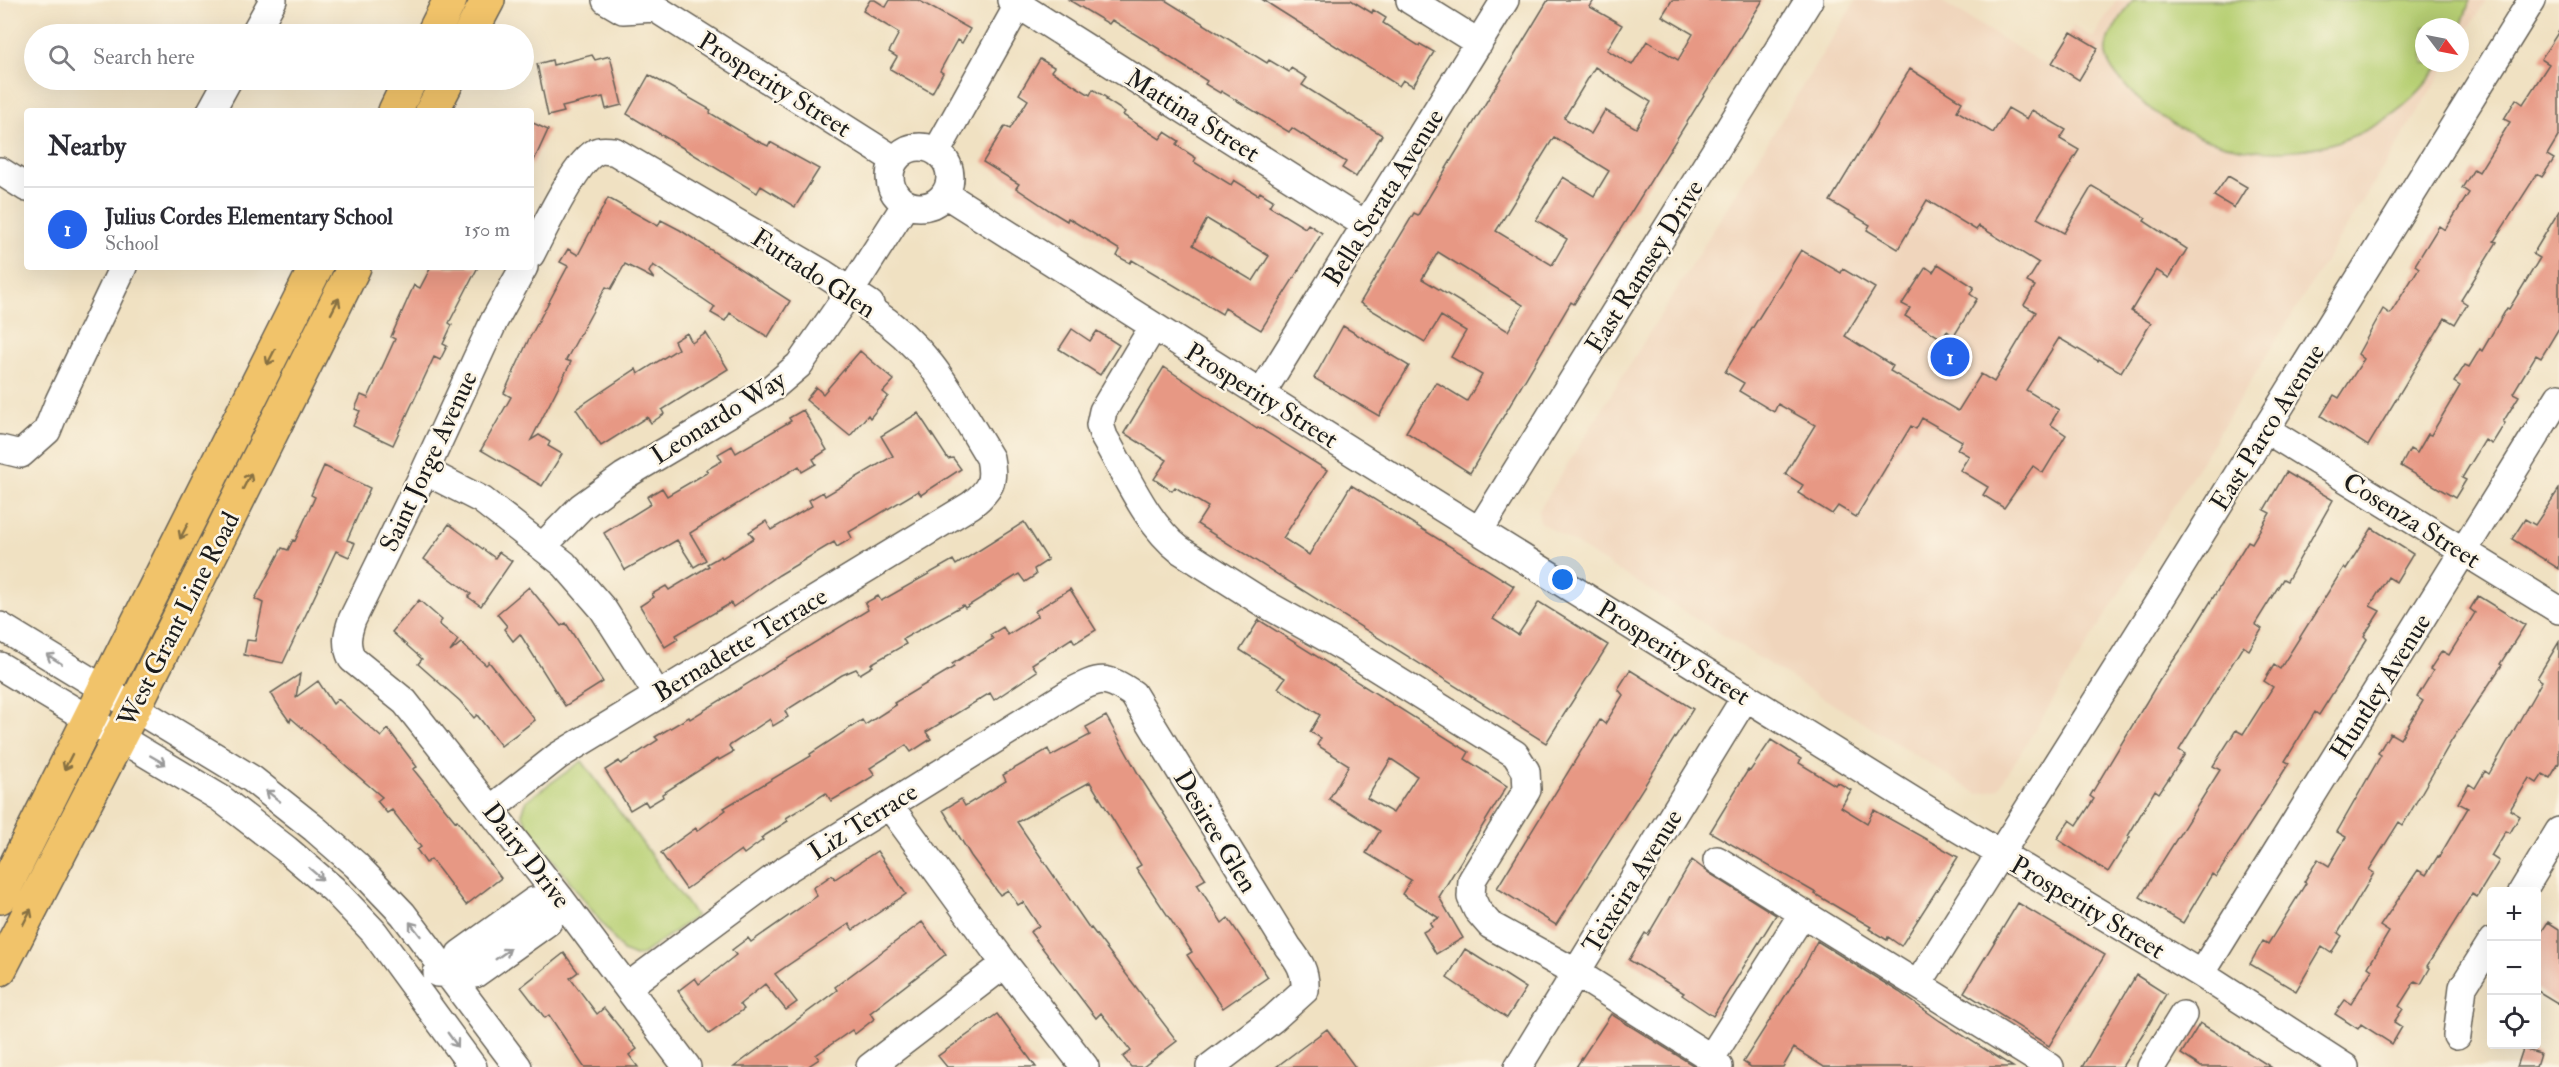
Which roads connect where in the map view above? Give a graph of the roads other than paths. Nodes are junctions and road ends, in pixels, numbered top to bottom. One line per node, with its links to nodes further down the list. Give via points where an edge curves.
1 (273, 0): 11 (street)
2 (450, 0): 12 (main road)
3 (488, 0): 13 (main road)
4 (606, 0): 10 (street, Prosperity Street, via 623,10)
5 (1410, 0): 14 (street)
6 (1505, 0): 14 (street, Bella Serata Avenue)
7 (1809, 0): 41 (street, East Ramsey Drive)
8 (2532, 0): 37 (street, East Parco Avenue)
9 (1017, 2): 21 (street); 27 (street, Mattina Street)
10 (652, 4): 22 (street, Prosperity Street)
11 (260, 24)
12 (438, 24)
13 (475, 24)
14 (1479, 43): 27 (street, Bella Serata Avenue)
15 (223, 90): 18 (street)
16 (405, 90): 19 (main road)
17 (443, 90): 20 (main road)
18 (213, 108)
19 (396, 108)
20 (434, 108)
21 (937, 151): 22 (street, via 910,148); 25 (street, via 949,166 951,176)
22 (895, 160): 26 (street, via 890,179)
23 (0, 171): 24 (street)
24 (24, 186)
25 (945, 194): 26 (street, via 931,205); 34 (street, Prosperity Street)
26 (906, 204): 33 (street, Leonardo Way)
27 (1366, 225): 35 (street, Bella Serata Avenue)
28 (534, 249): 33 (street, Furtado Glen, via 586,159 597,150 614,151)
29 (122, 270): 38 (street, via 47,431 21,454)
30 (314, 270): 49 (main road, West Grant Line Road, one-way to 49)
31 (353, 270): 52 (main road, West Grant Line Road, one-way to 31)
32 (522, 270): 39 (street, Saint Jorge Avenue, via 494,321)
33 (851, 290): 40 (street, Furtado Glen, via 907,336 930,361 990,458); 42 (street, Leonardo Way, via 799,365 772,388 624,476 581,507)
34 (1154, 327): 35 (street, Prosperity Street); 68 (street, via 1103,411 1100,425 1155,524 1180,550 1515,754 1526,771 1527,790 1472,880 1471,897 1490,925)
35 (1261, 394): 41 (street, Prosperity Street)
36 (2559, 397): 43 (street, Huntley Avenue)
37 (2265, 429): 43 (street, Cosenza Street); 58 (street, East Parco Avenue)
38 (0, 450)
39 (425, 471): 42 (street, via 482,500); 46 (street, Saint Jorge Avenue, via 352,620 346,637)
40 (990, 484): 50 (street, Bernadette Terrace, via 971,505)
41 (1479, 531): 51 (street, Prosperity Street)
42 (543, 546): 50 (street, via 603,609)
43 (2463, 552): 44 (street, Cosenza Street); 69 (street, Huntley Avenue)
44 (2559, 610)
45 (0, 626): 49 (street, one-way to 45)
46 (352, 658): 56 (street, Dairy Drive, via 405,702)
47 (0, 666): 53 (street)
48 (1112, 680): 55 (street, Liz Terrace, via 1092,682 1071,692); 84 (street, Desiree Glen, via 1132,694 1301,964 1306,978 1305,990)
49 (104, 690): 52 (street); 53 (main road, West Grant Line Road)
50 (657, 694): 56 (street, Bernadette Terrace, via 558,756)
51 (1746, 696): 58 (street, Prosperity Street); 68 (street, Teixeira Avenue)
52 (134, 708): 54 (main road, West Grant Line Road); 70 (street, one-way to 52, via 403,914 315,829 252,779)
53 (89, 721): 54 (street); 61 (main road, West Grant Line Road, one-way to 61)
54 (119, 738): 66 (main road, West Grant Line Road, one-way to 54); 67 (street, one-way to 67, via 220,798 286,849 333,889 374,932)
55 (889, 805): 65 (street); 72 (street, Liz Terrace, via 782,872)
56 (491, 808): 62 (street, Dairy Drive)
57 (2559, 831): 60 (street)
58 (2000, 854): 69 (street, Prosperity Street); 71 (street, East Parco Avenue)
59 (1717, 860): 63 (street)
60 (2524, 887)
61 (0, 897)
62 (560, 898): 70 (street, via 534,901 460,954); 72 (street, Dairy Drive)
63 (1803, 913): 71 (street); 77 (street)
64 (2487, 949): 76 (street, via 2463,987)
65 (1005, 964): 82 (street); 83 (street)
66 (0, 969)
67 (401, 969): 70 (street); 73 (street)
68 (1575, 972): 77 (street); 85 (street, Teixeira Avenue)
69 (2201, 974): 78 (street, Prosperity Street)
70 (451, 975): 74 (street)
71 (1918, 984): 86 (street)
72 (627, 987): 81 (street, Dairy Drive)
73 (426, 1002): 74 (street); 79 (street, one-way to 79)
74 (474, 1006): 80 (street)
75 (2183, 1015): 87 (street)
76 (2457, 1036)
77 (1715, 1063)
78 (2340, 1066)
79 (474, 1067)
80 (518, 1067)
81 (687, 1067)
82 (870, 1067)
83 (1084, 1067)
84 (1210, 1067)
85 (1518, 1067)
86 (2050, 1067)
87 (2151, 1067)

